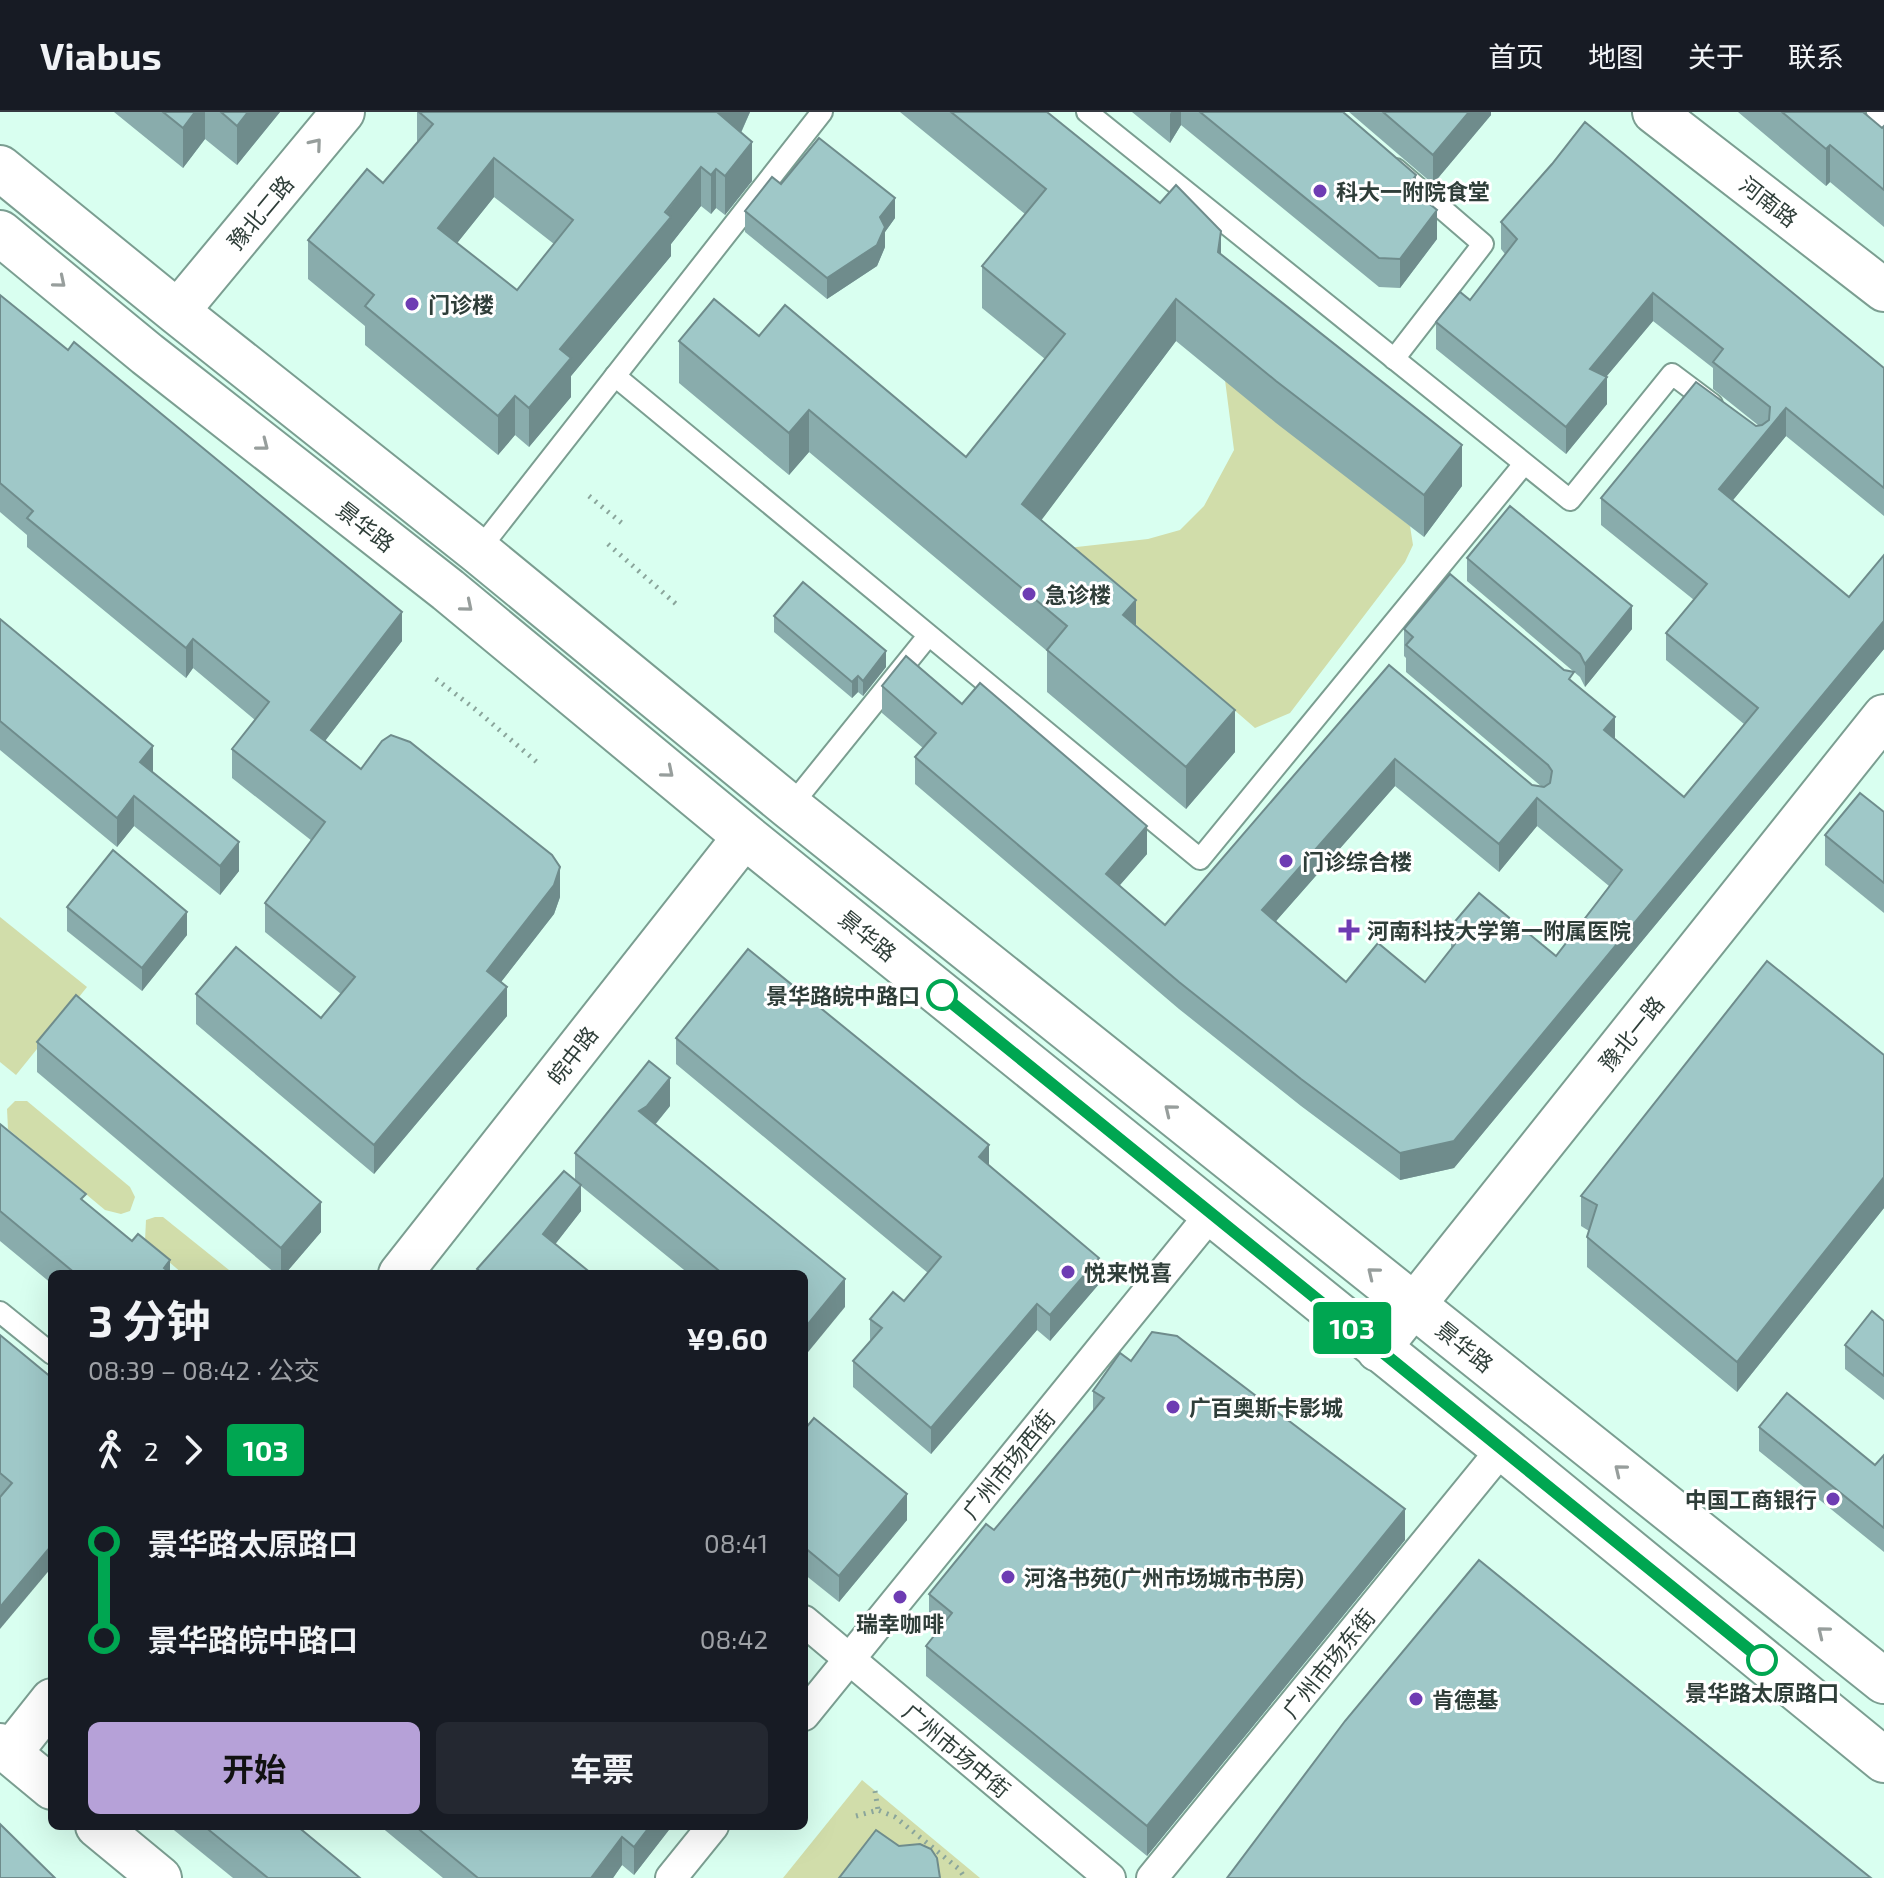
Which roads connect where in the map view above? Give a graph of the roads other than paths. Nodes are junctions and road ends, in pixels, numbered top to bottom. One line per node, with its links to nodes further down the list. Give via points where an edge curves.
1 (343, 112): 11 (street, 豫北二路, one-way to 1)
2 (822, 112): 13 (lane)
3 (1087, 112): 12 (lane)
4 (1654, 112): 10 (street, 河南路)
5 (1877, 112): 6 (lane)
6 (1884, 117)
7 (1376, 153): 12 (lane, via 1483,244)
8 (0, 168): 11 (main road, 景华路)
9 (0, 233): 20 (main road, 景华路, one-way to 20, via 448,590)
10 (1884, 290)
11 (177, 312): 16 (main road, 景华路)
12 (1394, 359): 15 (lane)
13 (615, 376): 16 (lane); 17 (lane)
14 (1733, 421): 15 (lane, via 1672,374 1570,500)
15 (1524, 464): 17 (lane, via 1373,661 1200,859)
16 (478, 551): 19 (main road, 景华路)
17 (928, 636): 19 (lane)
18 (1884, 716): 23 (street, 豫北一路)
19 (790, 807): 23 (main road, 景华路, one-way to 19)
20 (745, 836): 21 (main road, 景华路); 22 (street, 皖中路)
21 (1211, 1214): 25 (main road, 景华路); 29 (street, 广州市场西街)
22 (403, 1270)
23 (1413, 1305): 25 (street, 豫北一路); 30 (main road, 景华路, one-way to 23)
24 (0, 1312): 26 (lane)
25 (1378, 1350): 27 (main road, 景华路)
26 (48, 1351)
27 (1503, 1448): 34 (main road, 景华路); 41 (street, 广州市场东街)
28 (808, 1624): 29 (street, 广州市场中街)
29 (849, 1659): 32 (street, 广州市场西街); 40 (street, 广州市场中街)
30 (1884, 1681)
31 (48, 1704): 33 (street)
32 (808, 1710)
33 (5, 1749): 35 (street)
34 (1884, 1760)
35 (48, 1785)
36 (102, 1830): 38 (street)
37 (710, 1830): 39 (street)
38 (160, 1878)
39 (671, 1878)
40 (1110, 1878)
41 (1152, 1878)

